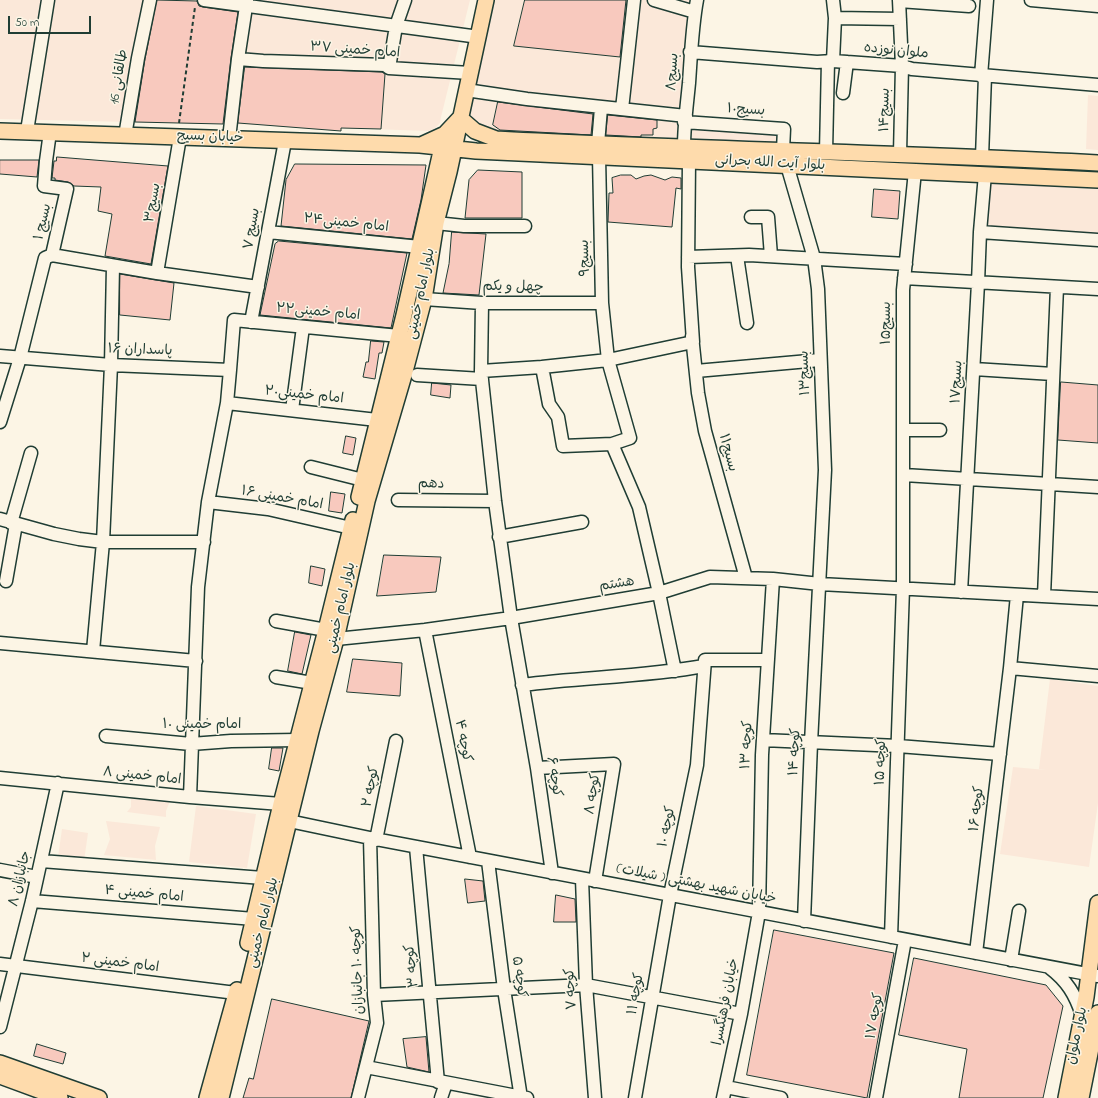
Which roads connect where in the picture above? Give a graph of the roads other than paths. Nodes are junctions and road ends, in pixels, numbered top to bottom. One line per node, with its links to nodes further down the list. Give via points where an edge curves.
1 (48, 0): 37 (street)
2 (150, 0): 39 (street, طالقانی 16)
3 (204, 0): 12 (street)
4 (405, 0): 18 (street)
5 (486, 0): 19 (main road, بلوار امام خمینی)
6 (634, 0): 32 (street)
7 (654, 0): 13 (street)
8 (833, 0): 16 (street)
9 (899, 0): 14 (street); 17 (street, بسیج۱۴)
10 (986, 0): 27 (street)
11 (1031, 0): 15 (street)
12 (246, 3): 18 (street); 21 (street)
13 (696, 6): 20 (street, بسیج۸)
14 (969, 6)
15 (1098, 6)
16 (835, 18): 17 (street); 22 (street)
17 (900, 19): 24 (street, بسیج۱۴)
18 (396, 26): 19 (street); 25 (street)
19 (478, 38): 26 (main road, بلوار امام خمینی)
20 (690, 52): 22 (street, ملوان نوزده); 34 (street, بسیج۸)
21 (238, 58): 25 (street, امام خمینی ۳۷, via 385,65); 40 (street)
22 (830, 61): 23 (street, ملوان نوزده); 48 (street)
23 (847, 62): 24 (street, ملوان نوزده); 30 (street)
24 (902, 66): 27 (street, ملوان نوزده); 50 (street, بسیج۱۴)
25 (389, 68): 26 (street, امام خمینی ۳۷)
26 (470, 73): 29 (main road, بلوار امام خمینی)
27 (983, 76): 28 (street, ملوان نوزده); 51 (street)
28 (1098, 85)
29 (466, 90): 31 (street); 33 (main road, بلوار امام خمینی)
30 (843, 93)
31 (601, 108): 32 (street); 45 (street, بسیج۹)
32 (622, 109): 34 (street)
33 (460, 118): 42 (main road, via 445,134); 43 (main road, بلوار آیت الله بحرانی, via 475,131 496,139); 44 (main road, بلوار امام خمینی)
34 (685, 118): 46 (street, بسیج۱۰, via 784,129); 49 (street, بسیج۸)
35 (0, 130): 37 (main road, خیابان بسیج)
36 (180, 130): 39 (main road, خیابان بسیج); 40 (main road, خیابان بسیج); 74 (street, بسیج۳)
37 (27, 131): 38 (main road, خیابان بسیج)
38 (50, 132): 39 (main road, خیابان بسیج); 67 (street, بسیج ۱, via 44,186 67,189)
39 (125, 136)
40 (229, 139): 41 (main road, خیابان بسیج)
41 (285, 141): 42 (main road, خیابان بسیج); 63 (street, بسیج ۷)
42 (420, 145): 44 (main road, بلوار آیت الله بحرانی)
43 (537, 147): 45 (main road, بلوار آیت الله بحرانی); 47 (main road, بلوار آیت الله بحرانی)
44 (448, 148): 47 (main road, بلوار آیت الله بحرانی); 56 (main road, بلوار امام خمینی); 66 (main road, بلوار امام خمینی)
45 (599, 150): 49 (main road, بلوار آیت الله بحرانی); 82 (street, بسیج۹)
46 (783, 150): 48 (main road, بلوار آیت الله بحرانی); 49 (main road, بلوار آیت الله بحرانی)
47 (476, 151): 56 (main road, via 460,157)
48 (826, 152): 50 (main road, بلوار آیت الله بحرانی)
49 (686, 154): 54 (main road, بلوار آیت الله بحرانی); 70 (street, بسیج۱۱)
50 (900, 154): 51 (main road, بلوار آیت الله بحرانی)
51 (982, 157): 52 (main road, بلوار آیت الله بحرانی)
52 (1024, 159): 53 (main road, بلوار آیت الله بحرانی); 58 (main road)
53 (1098, 163)
54 (787, 165): 55 (main road, بلوار آیت الله بحرانی); 71 (street, بسیج۱۳)
55 (915, 171): 57 (main road, بلوار آیت الله بحرانی); 72 (street, بسیج۱۵)
56 (449, 172): 61 (main road, بلوار امام خمینی)
57 (985, 174): 58 (main road, بلوار آیت الله بحرانی); 64 (street, بسیج۱۷)
58 (1024, 176): 59 (main road, بلوار آیت الله بحرانی)
59 (1098, 180)
60 (750, 217): 69 (street, via 768,217)
61 (436, 223): 62 (street, via 464,226); 80 (main road, بلوار امام خمینی)
62 (525, 226)
63 (268, 232): 66 (street, امام خمینی۲۴); 77 (street, بسیج ۷)
64 (980, 232): 65 (street); 76 (street, بسیج۱۷)
65 (1098, 240)
66 (420, 247): 83 (main road, بلوار امام خمینی)
67 (52, 256): 73 (street, بسیج ۱); 90 (street, via 45,258)
68 (737, 256): 69 (street); 70 (street); 85 (street)
69 (772, 256): 71 (street)
70 (688, 257): 88 (street, بسیج۱۱)
71 (814, 258): 72 (street); 92 (street, بسیج۱۳, via 818,289)
72 (906, 264): 75 (street, بسیج۱۵)
73 (113, 266): 74 (street, بسیج ۱); 93 (street)
74 (157, 273): 77 (street, بسیج ۱)
75 (904, 278): 76 (street); 105 (street, بسیج۱۵)
76 (978, 283): 78 (street); 96 (street, بسیج۱۷)
77 (258, 287): 84 (street, بسیج ۷)
78 (1057, 287): 79 (street); 98 (street)
79 (1098, 288)
80 (424, 299): 81 (street, چهل و یکم); 83 (main road, بلوار امام خمینی)
81 (482, 303): 82 (street, چهل و یکم); 100 (street, کوچه ۶)
82 (602, 303): 91 (street, بسیج۹)
83 (411, 317): 87 (main road, بلوار امام خمینی); 137 (main road, بلوار امام خمینی, via 404,375)
84 (251, 322): 86 (street, امام خمینی۲۲); 95 (street, امام خمینی۲۲, via 234,320)
85 (746, 323)
86 (303, 327): 87 (street, امام خمینی۲۲); 102 (street)
87 (399, 336): 103 (main road, بلوار امام خمینی)
88 (692, 338): 91 (street); 97 (street, بسیج۱۱)
89 (0, 356): 90 (street, پاسداران ۱۶)
90 (20, 358): 93 (street, پاسداران ۱۶); 104 (street)
91 (608, 360): 94 (street); 107 (street, بسیج۹, via 630,438)
92 (820, 360): 97 (street); 127 (street, بسیج۱۳, via 825,470)
93 (111, 365): 95 (street, پاسداران ۱۶); 122 (street)
94 (542, 367): 100 (street); 107 (street, via 549,404 558,418 563,446)
95 (230, 370): 101 (street)
96 (974, 370): 98 (street); 111 (street, بسیج۱۷)
97 (696, 371): 124 (street, بسیج۱۱, via 705,431)
98 (1053, 374): 113 (street)
99 (418, 375): 100 (street)
100 (481, 375): 116 (street, کوچه ۶)
101 (227, 403): 102 (street, امام خمینی۲۰); 117 (street)
102 (292, 410): 103 (street, امام خمینی۲۰)
103 (377, 420): 112 (main road, بلوار امام خمینی)
104 (0, 422)
105 (904, 430): 106 (street); 110 (street, بسیج۱۵)
106 (940, 430)
107 (612, 444): 130 (street, via 639,507)
108 (31, 453): 118 (street)
109 (311, 467): 112 (street)
110 (904, 475): 111 (street); 128 (street, کوچه ۱۵)
111 (968, 479): 113 (street); 129 (street, بسیج۱۷)
112 (363, 480): 120 (main road, بلوار امام خمینی)
113 (1048, 484): 114 (street); 132 (street)
114 (1098, 487)
115 (398, 500): 116 (street, دهم)
116 (495, 501): 121 (street, کوچه ۶)
117 (208, 502): 120 (street, امام خمینی ۱۶, via 268,509); 123 (street)
118 (9, 522): 122 (street, via 54,534); 126 (street)
119 (582, 522): 121 (street)
120 (351, 528): 137 (main road, بلوار امام خمینی)
121 (499, 537): 134 (street, کوچه ۶)
122 (103, 542): 123 (street); 139 (street)
123 (204, 542): 141 (street, via 198,587)
124 (746, 578): 125 (street, هشتم); 130 (street, هشتم, via 710,577)
125 (773, 579): 127 (street, هشتم); 140 (street, کوچه ۱۳)
126 (6, 581)
127 (820, 584): 128 (street, هشتم); 153 (street, کوچه ۱۴)
128 (904, 588): 129 (street, هشتم); 155 (street, کوچه ۱۵)
129 (961, 592): 131 (street, هشتم)
130 (659, 593): 134 (street, هشتم); 144 (street)
131 (1017, 595): 132 (street, هشتم); 143 (street, کوچه ۱۶)
132 (1044, 596): 133 (street, هشتم)
133 (1098, 599)
134 (511, 618): 136 (street, هشتم); 148 (street, کوچه ۶)
135 (276, 621): 137 (street, هشتم)
136 (425, 630): 137 (street, هشتم); 165 (street, کوچه ۴)
137 (331, 635): 147 (main road, بلوار امام خمینی); 162 (main road, بلوار امام خمینی)
138 (0, 643): 139 (street)
139 (93, 651): 141 (street)
140 (768, 660): 142 (street, via 705,660); 151 (street, کوچه ۱۳)
141 (196, 661): 154 (street)
142 (704, 666): 144 (street); 174 (street, کوچه ۱۰, via 696,765)
143 (1010, 668): 145 (street); 156 (street, کوچه ۱۶)
144 (675, 671): 148 (street)
145 (1098, 676)
146 (276, 677): 147 (street)
147 (312, 683): 150 (main road, بلوار امام خمینی)
148 (522, 685): 157 (street, کوچه ۶)
149 (106, 736): 154 (street, امام خمینی ۱۰)
150 (298, 740): 154 (street, امام خمینی ۱۰); 161 (main road, بلوار امام خمینی)
151 (763, 740): 153 (street); 178 (street, کوچه ۱۳)
152 (396, 741): 163 (street, کوچه ۲)
153 (811, 743): 155 (street); 180 (street, کوچه ۱۴)
154 (191, 744): 160 (street)
155 (898, 746): 156 (street); 181 (street, کوچه ۱۵)
156 (1000, 754): 183 (street, کوچه ۱۶)
157 (537, 768): 169 (street, کوچه ۶); 173 (street, کوچه ۸, via 614,764)
158 (0, 778): 159 (street, امام خمینی ۸)
159 (58, 783): 160 (street, امام خمینی ۸); 166 (street, جانبازان ۸)
160 (190, 797): 161 (street, امام خمینی ۸)
161 (281, 804): 171 (main road, بلوار امام خمینی)
162 (289, 821): 163 (street, خیابان شهید بهشتی ( شیلات)); 199 (main road, بلوار امام خمینی)
163 (373, 839): 164 (street, خیابان شهید بهشتی ( شیلات)); 193 (street, کوچه ۱۰ جانبازان)
164 (416, 847): 165 (street, خیابان شهید بهشتی ( شیلات)); 191 (street, کوچه ۳)
165 (470, 857): 167 (street, خیابان شهید بهشتی ( شیلات))
166 (41, 861): 170 (street, جانبازان ۸); 171 (street)
167 (488, 861): 169 (street, خیابان شهید بهشتی ( شیلات)); 190 (street, کوچه ۵)
168 (0, 870): 170 (street)
169 (552, 873): 172 (street, خیابان شهید بهشتی ( شیلات))
170 (37, 877): 175 (street, جانبازان ۸)
171 (263, 878): 179 (main road, بلوار امام خمینی)
172 (582, 879): 173 (street, خیابان شهید بهشتی ( شیلات)); 189 (street, کوچه ۷)
173 (596, 881): 174 (street, خیابان شهید بهشتی ( شیلات))
174 (670, 895): 178 (street, خیابان شهید بهشتی ( شیلات)); 194 (street, کوچه ۱۱)
175 (32, 901): 179 (street, امام خمینی ۴); 186 (street, جانبازان ۸)
176 (1098, 903): 188 (main road, بلوار ملوان)
177 (1018, 911): 184 (street)
178 (759, 912): 180 (street, خیابان شهید بهشتی ( شیلات)); 195 (street, خیابان فرهنگسرا)
179 (254, 919): 192 (main road, بلوار امام خمینی)
180 (804, 921): 181 (street, خیابان شهید بهشتی ( شیلات))
181 (891, 937): 182 (street, خیابان شهید بهشتی ( شیلات))
182 (905, 940): 183 (street, خیابان شهید بهشتی ( شیلات)); 216 (street, کوچه ۱۷)
183 (976, 953): 184 (street, خیابان شهید بهشتی ( شیلات))
184 (1012, 960): 187 (street, خیابان شهید بهشتی ( شیلات))
185 (0, 964): 186 (street, امام خمینی ۲)
186 (16, 966): 192 (street, امام خمینی ۲); 198 (street, جانبازان ۸)
187 (1048, 967): 188 (street, خیابان شهید بهشتی ( شیلات)); 197 (street, via 1068,985)
188 (1094, 975): 197 (main road, بلوار ملوان)
189 (586, 985): 190 (street); 194 (street); 213 (street, کوچه ۷)
190 (504, 989): 191 (street); 212 (street, کوچه ۵)
191 (430, 992): 193 (street); 203 (street, کوچه ۳)
192 (236, 994): 199 (main road, بلوار امام خمینی)
193 (374, 995): 201 (street, کوچه ۱۰ جانبازان, via 377,1023)
194 (652, 997): 195 (street); 214 (street, کوچه ۱۱)
195 (741, 1014): 204 (street, خیابان فرهنگسرا)
196 (1098, 1014): 218 (main road, بلوار ملوان)
197 (1082, 1015): 217 (main road, بلوار ملوان)
198 (0, 1027)
199 (230, 1037): 208 (main road, بلوار امام خمینی); 209 (main road, بلوار امام خمینی)
200 (0, 1063): 207 (main road)
201 (366, 1067): 203 (street); 210 (street, کوچه ۱۰ جانبازان)
202 (0, 1076): 205 (main road)
203 (442, 1083): 211 (street); 212 (street)
204 (724, 1092): 215 (street)
205 (38, 1094): 206 (main road)
206 (60, 1098)
207 (99, 1098)
208 (207, 1098)
209 (221, 1098)
210 (358, 1098)
211 (441, 1098)
212 (523, 1098)
213 (595, 1098)
214 (635, 1098)
215 (781, 1098)
216 (876, 1098)
217 (1066, 1098)
218 (1081, 1098)

